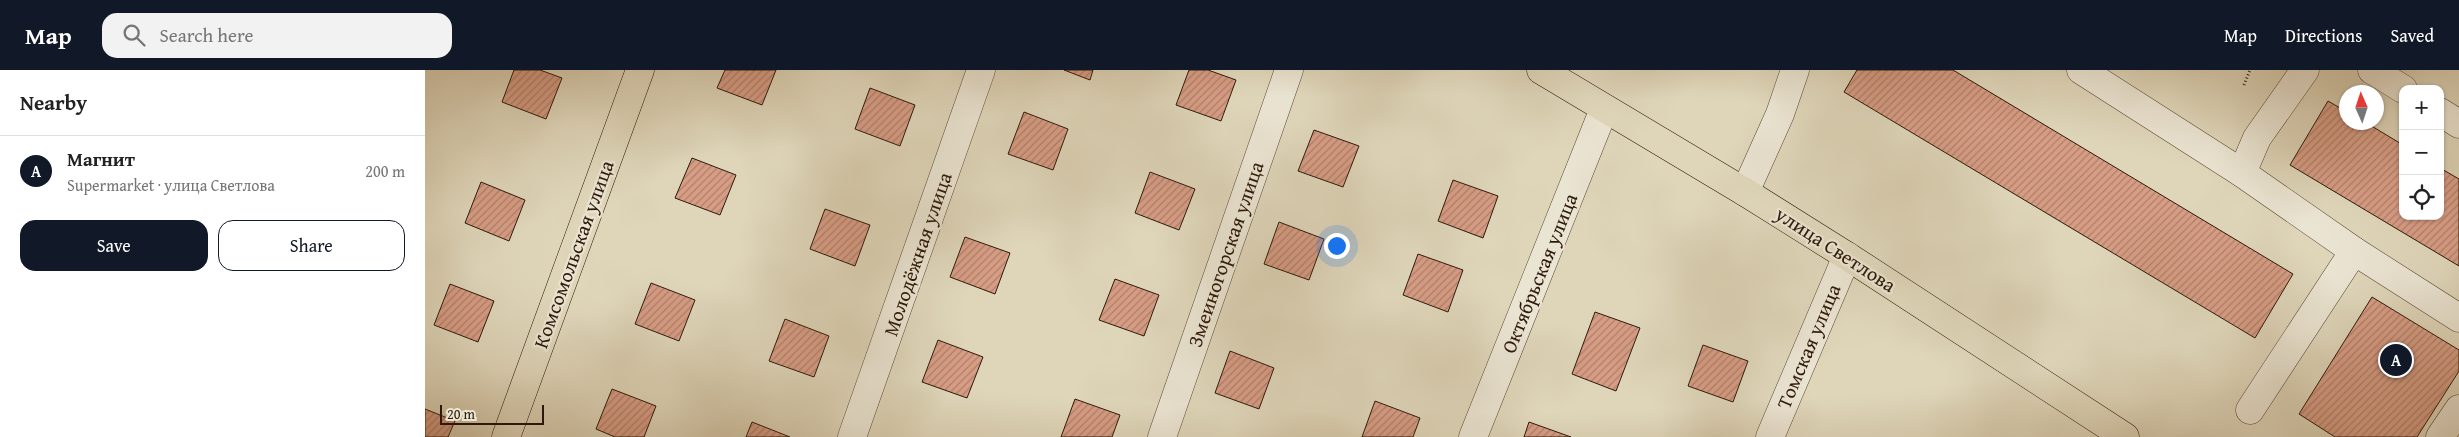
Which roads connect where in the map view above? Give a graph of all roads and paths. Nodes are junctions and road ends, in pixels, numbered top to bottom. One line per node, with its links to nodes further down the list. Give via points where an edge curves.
1 (640, 70): 22 (main road, Комсомольская улица)
2 (981, 70): 23 (street, Молодёжная улица)
3 (1289, 70): 24 (street, Змеиногорская улица)
4 (1541, 70): 12 (main road, улица Светлова)
5 (1795, 70): 16 (street, via 1780,114)
6 (2081, 70): 15 (street)
7 (2250, 70): 10 (path)
8 (2305, 70): 15 (street, via 2257,138)
9 (2372, 70): 11 (street)
10 (2244, 85)
11 (2399, 87)
12 (1604, 108): 16 (main road, улица Светлова); 25 (street, Октябрьская улица)
13 (2444, 115): 14 (street)
14 (2459, 124)
15 (2242, 173): 17 (street)
16 (1745, 192): 18 (main road, улица Светлова)
17 (2354, 251): 19 (street); 21 (street)
18 (1847, 256): 26 (street, Томская улица); 27 (main road, улица Светлова)
19 (2459, 318)
20 (2459, 409): 28 (street)
21 (2250, 410)
22 (506, 437)
23 (852, 437)
24 (1162, 437)
25 (1473, 437)
26 (1769, 437)
27 (2125, 437)
28 (2440, 437)

